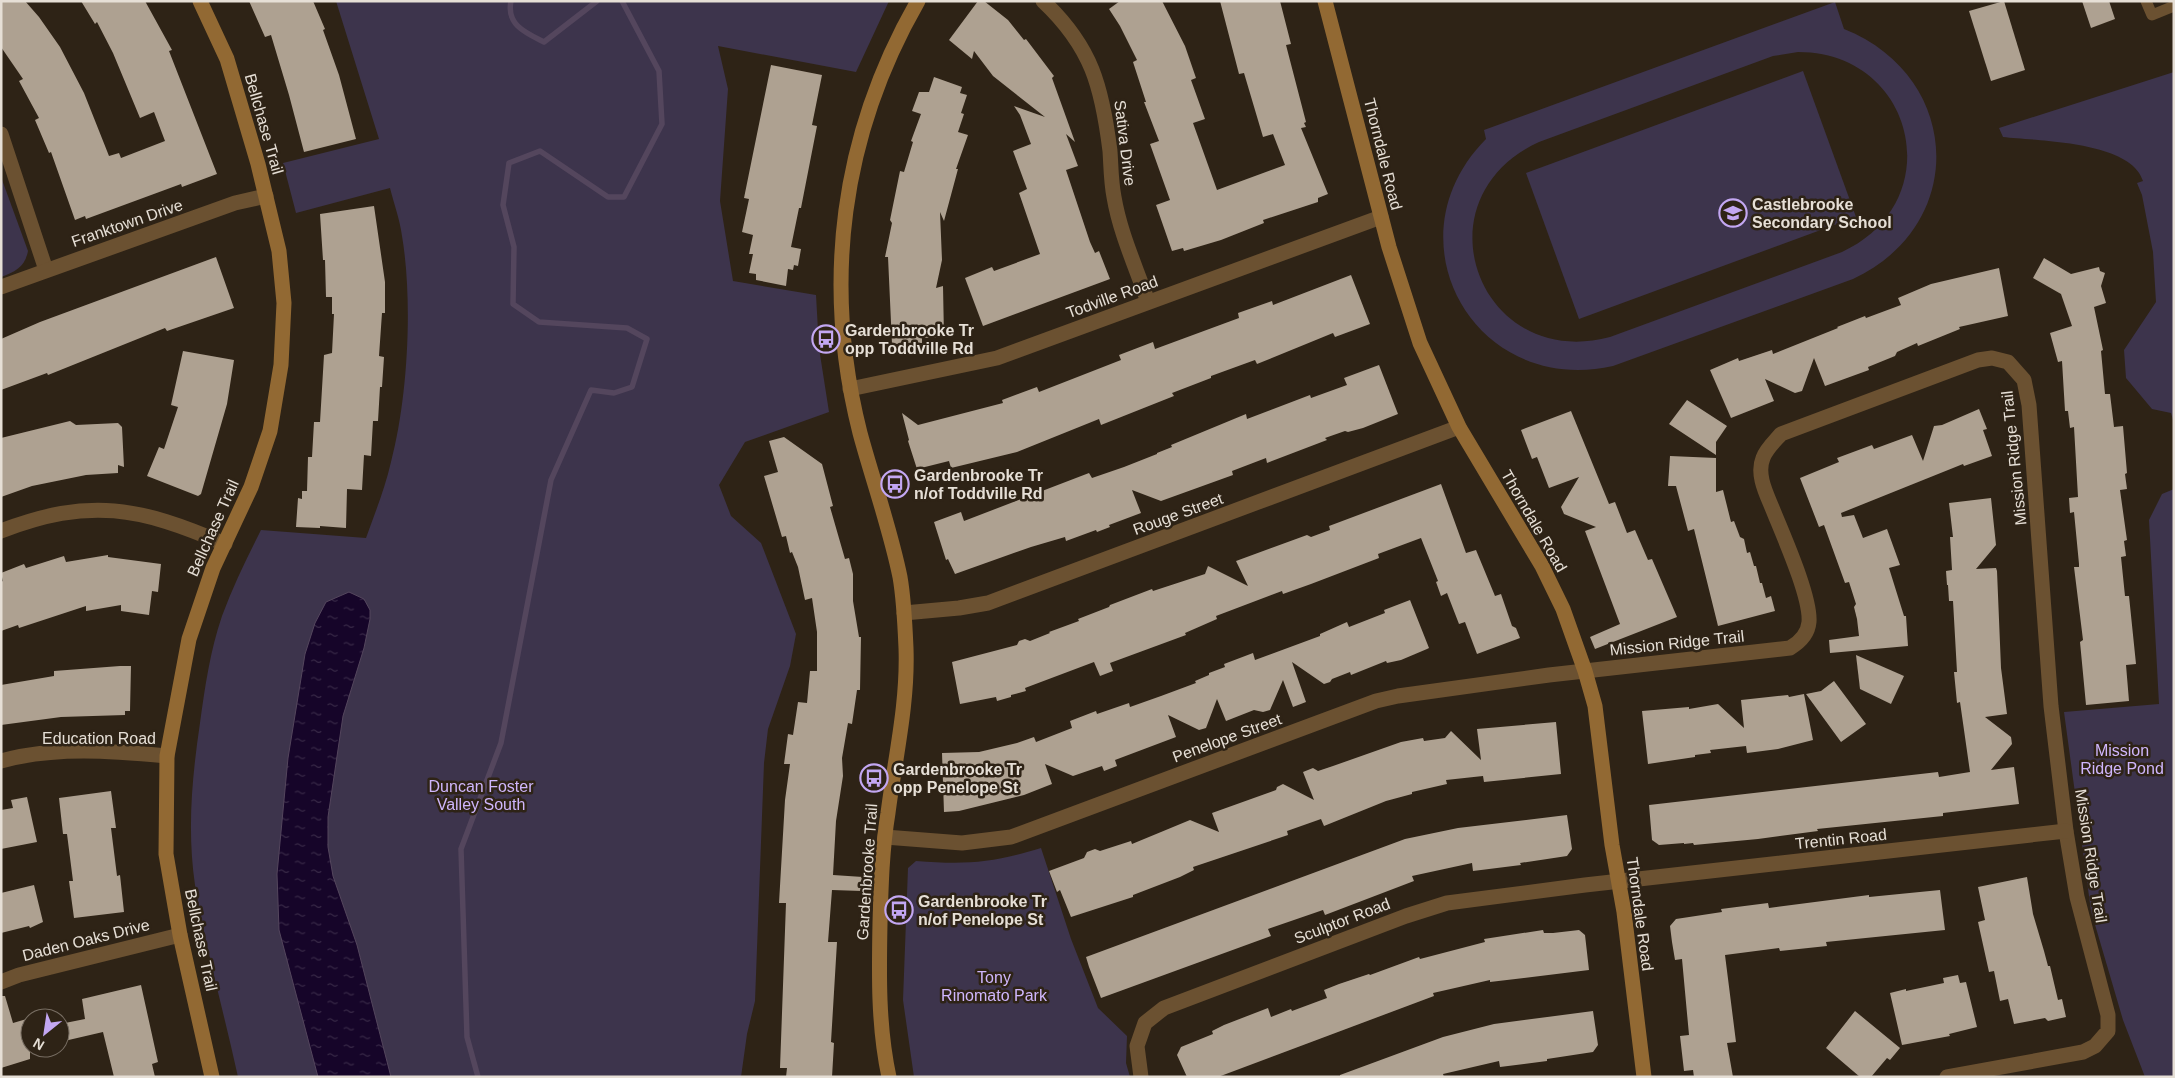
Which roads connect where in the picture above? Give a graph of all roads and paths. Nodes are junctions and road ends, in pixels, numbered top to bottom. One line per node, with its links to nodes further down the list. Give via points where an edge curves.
1 (200, 1): 8 (street, Bellchase Trail, via 230,67)
2 (918, 1): 13 (street, Gardenbrooke Trail, via 872,100 850,182 841,277 841,312)
3 (1043, 1): 12 (street, Sativa Drive, via 1069,29 1099,85 1118,214)
4 (1325, 1): 9 (street, Thorndale Road)
5 (2146, 1): 6 (lane, via 2152,15)
6 (2174, 6)
7 (1, 134): 10 (street)
8 (266, 196): 10 (street, Franktown Drive, via 235,203); 16 (street, Bellchase Trail, via 281,273 284,328 281,365 270,431 260,465)
9 (1381, 217): 12 (street, Todville Road); 14 (street, Thorndale Road, via 1420,343)
10 (46, 270): 11 (street, Franktown Drive)
11 (1, 287)
12 (1148, 302): 13 (street, Todville Road, via 997,358)
13 (850, 389): 17 (street, Gardenbrooke Trail, via 900,578)
14 (1459, 427): 17 (street, Rouge Street, via 988,602 959,608); 18 (street, Thorndale Road, via 1542,566 1563,609)
15 (1, 531): 16 (street, via 58,513 126,511 173,522)
16 (225, 544): 19 (street, Bellchase Trail, via 188,639)
17 (904, 612): 22 (street, Gardenbrooke Trail, via 906,689)
18 (1585, 671): 21 (street, Mission Ridge Trail, via 1790,648 1799,642 1809,622 1807,602 1763,484 1763,459 1770,447 1781,434 1978,360 1992,358 2008,362 2024,380 2029,405 2051,706); 22 (street, Penelope Street, via 1376,701 1011,837 962,843); 23 (street, Thorndale Road, via 1595,706)
19 (168, 756): 20 (street, Education Road, via 76,752); 24 (street, Bellchase Trail, via 166,854)
20 (1, 761)
21 (2066, 831): 23 (street, Trentin Road); 30 (street, Mission Ridge Trail, via 2077,897 2108,1015 2108,1031 2095,1046 2083,1052)
22 (885, 837): 27 (street, Gardenbrooke Trail, via 879,960 883,1051)
23 (1619, 881): 28 (street, Sculptor Road, via 1447,903 1164,1008 1145,1023 1137,1046); 29 (street, Thorndale Road)
24 (180, 935): 25 (street, Daden Oaks Drive); 26 (street, Bellchase Trail)
25 (1, 982)
26 (212, 1077)
27 (889, 1077)
28 (1142, 1077)
29 (1644, 1077)
30 (1947, 1077)

